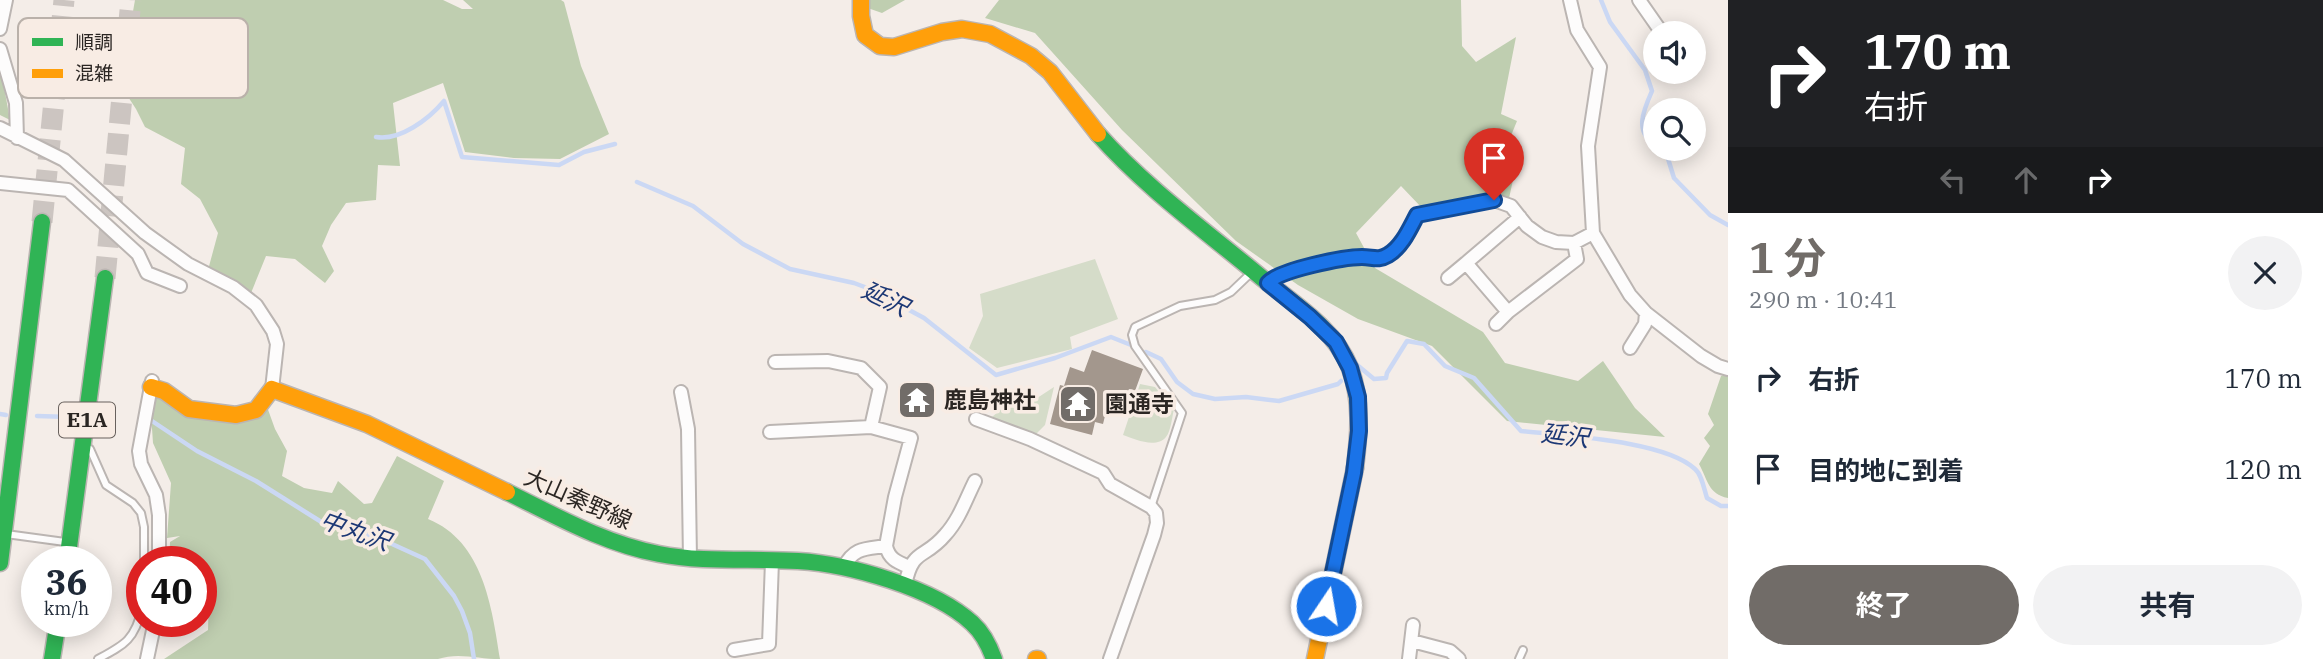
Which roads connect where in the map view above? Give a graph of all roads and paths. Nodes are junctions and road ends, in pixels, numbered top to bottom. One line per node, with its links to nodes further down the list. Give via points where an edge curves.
1 (6, 0): 6 (street)
2 (861, 0): 16 (main road, via 865,35 880,46 894,47 962,29 990,34 1031,56 1141,177)
3 (1570, 0): 13 (street, via 1577,30 1600,67 1588,146)
4 (1639, 0): 5 (street)
5 (1654, 21)
6 (0, 29)
7 (0, 49): 9 (street, via 16,103)
8 (0, 128): 9 (street)
9 (17, 138): 28 (street, via 64,160 145,233 256,305 277,344)
10 (0, 183): 20 (street, via 68,190 138,254 147,273)
11 (1520, 217): 14 (street, via 1542,237); 15 (street); 19 (street, via 1511,206 1494,200 1417,215 1391,254 1377,260 1363,257 1315,265 1273,277)
12 (42, 222): 36 (main road)
13 (1593, 233): 14 (street); 22 (street)
14 (1574, 243): 21 (street, via 1577,259)
15 (1466, 263): 18 (street); 21 (street)
16 (1253, 271): 19 (main road); 35 (lane, via 1215,300 1180,306 1135,327 1135,346 1182,413)
17 (105, 278): 33 (main road, E1A)
18 (1448, 278)
19 (1268, 283): 61 (main road, via 1336,342 1358,397 1354,473)
20 (180, 286)
21 (1508, 312): 23 (street)
22 (1646, 313): 24 (street, via 1645,324); 26 (street, via 1701,356)
23 (1496, 324)
24 (1629, 348)
25 (775, 362): 31 (street, via 828,361 861,368 880,387)
26 (1728, 369)
27 (151, 384): 28 (main road, via 188,409 245,416 253,414); 41 (street, via 139,452 156,495)
28 (272, 389): 43 (main road, 大山秦野線, via 350,415 599,536)
29 (681, 392): 43 (street, via 688,429)
30 (976, 419): 35 (street, via 1102,473 1110,484)
31 (871, 427): 32 (street); 42 (street, via 911,438)
32 (770, 432)
33 (85, 436): 38 (main road, E1A); 40 (lane, via 106,485 141,513)
34 (975, 481): 47 (street, via 956,522)
35 (1151, 507): 60 (street, via 1156,513 1154,536)
36 (3, 516): 37 (main road)
37 (4, 534): 38 (lane); 45 (main road)
38 (70, 543): 39 (main road, E1A)
39 (70, 546)
40 (144, 546)
41 (159, 546)
42 (886, 546): 46 (street, via 859,550 849,556); 47 (street, via 893,561)
43 (690, 558): 44 (main road, 大山秦野線)
44 (772, 561): 46 (main road, 大山秦野線); 55 (street, via 769,644)
45 (0, 563)
46 (844, 567): 48 (main road, 大山秦野線)
47 (909, 567): 48 (street)
48 (905, 585): 59 (main road, 大山秦野線, via 974,623)
49 (1413, 625): 53 (street)
50 (55, 637): 56 (main road)
51 (129, 637): 57 (lane)
52 (152, 637): 58 (street)
53 (1412, 641): 62 (street); 63 (street, via 1450,650)
54 (1524, 650): 64 (lane)
55 (735, 654)
56 (52, 659)
57 (98, 659)
58 (148, 659)
59 (995, 659)
60 (1110, 659)
61 (1315, 659)
62 (1409, 659)
63 (1459, 659)
64 (1519, 659)

